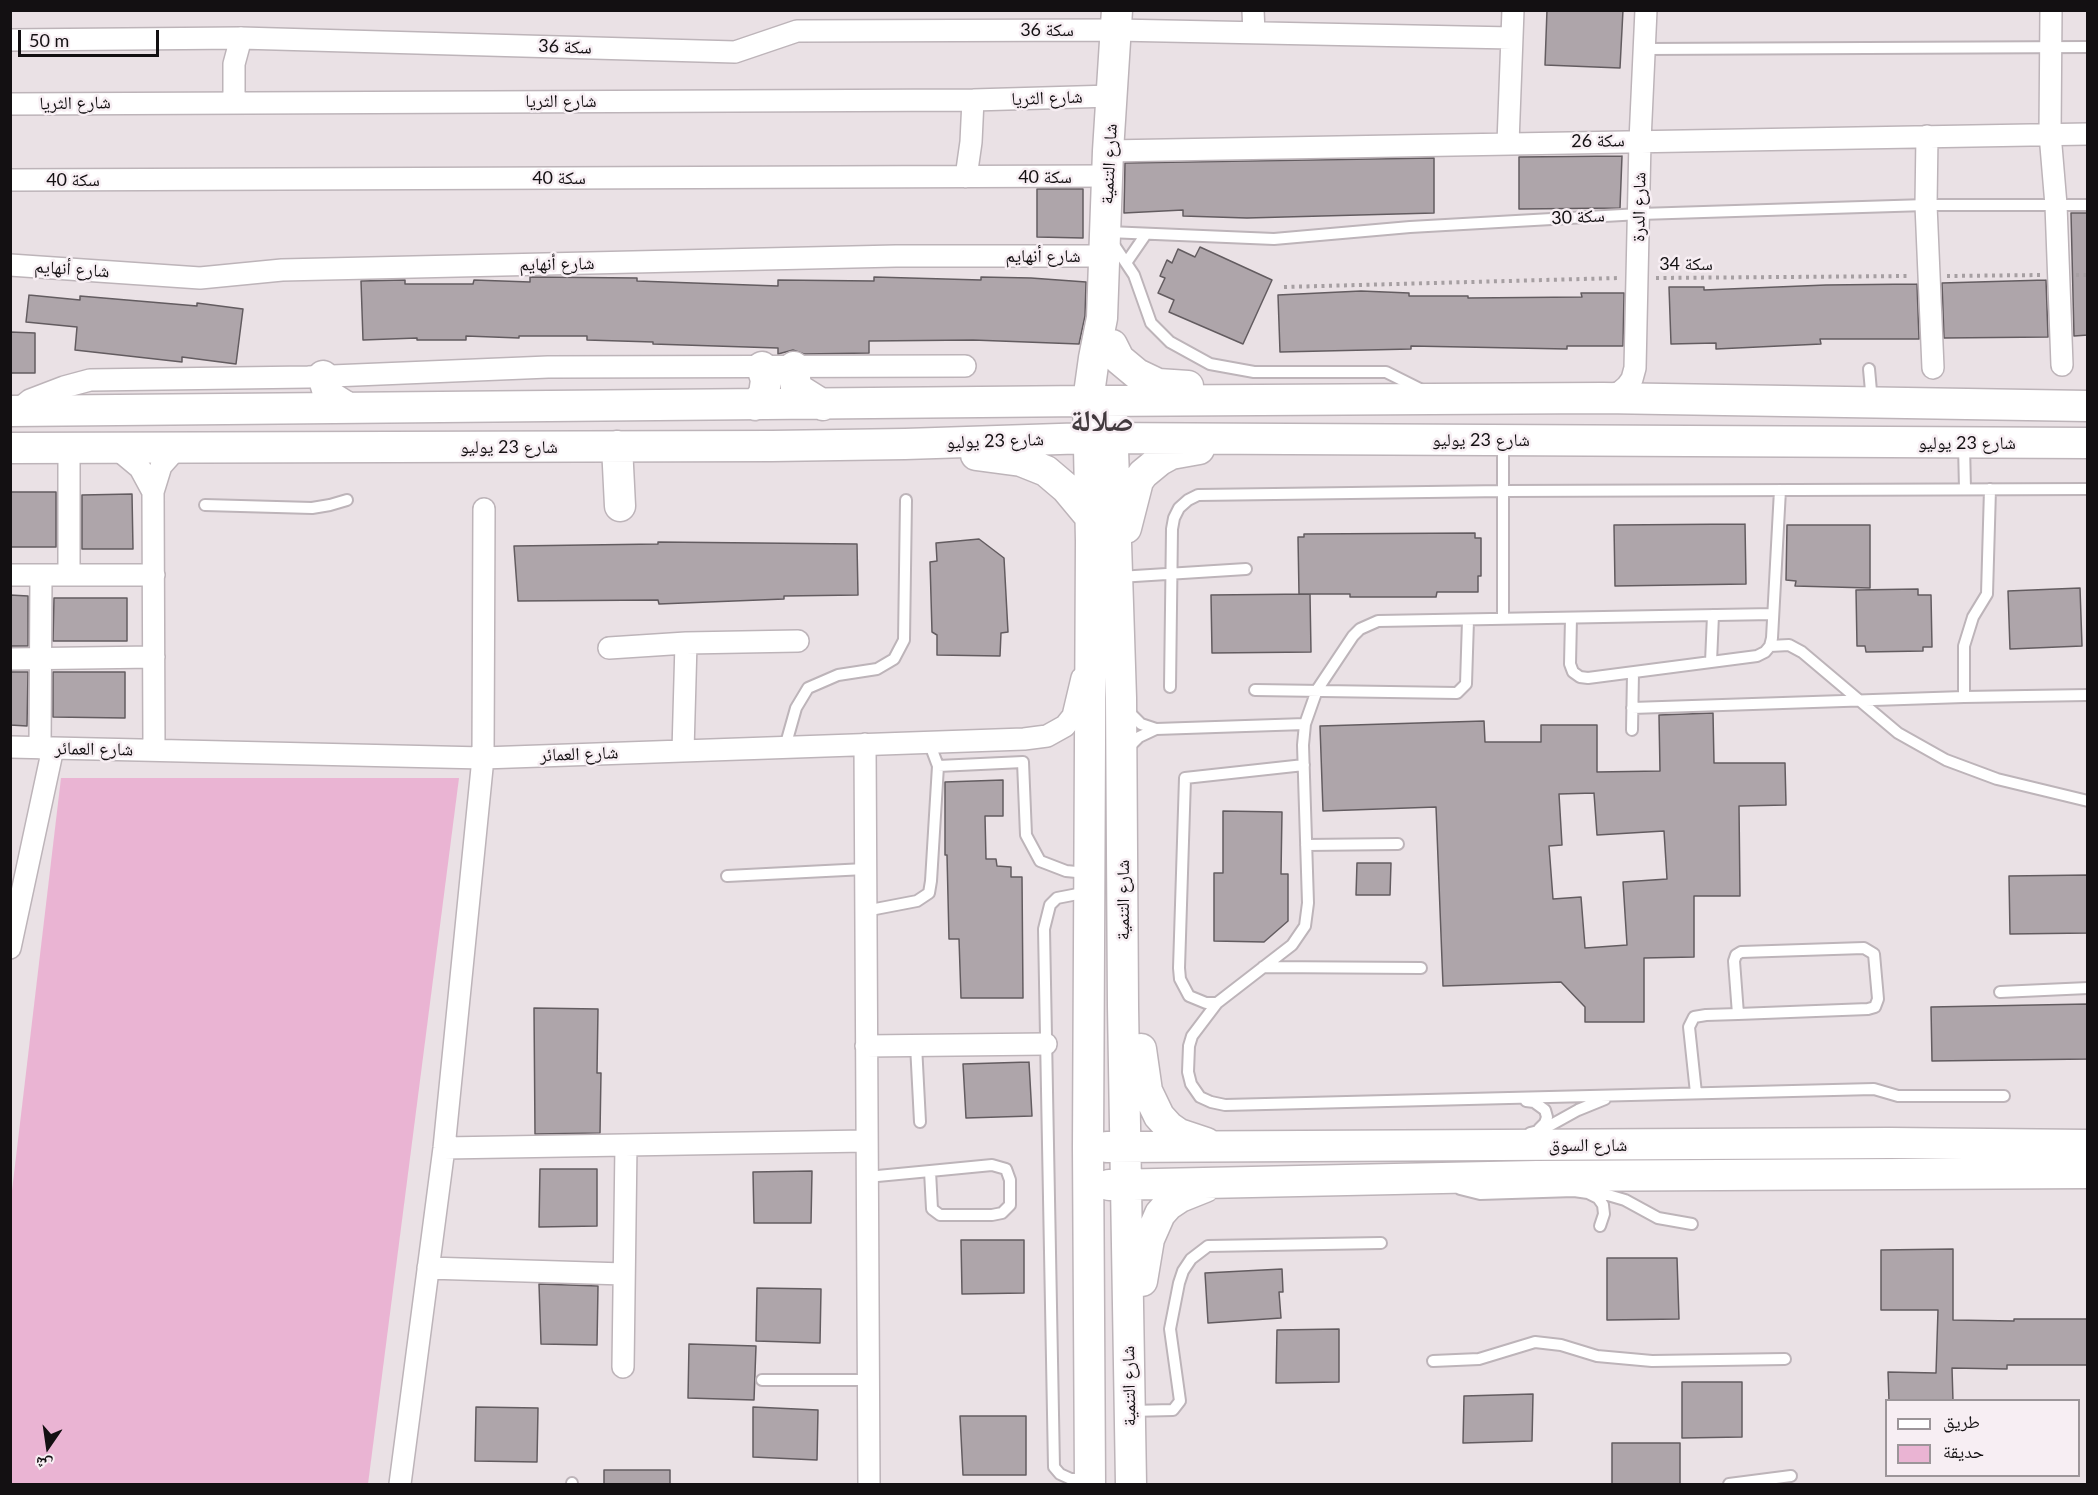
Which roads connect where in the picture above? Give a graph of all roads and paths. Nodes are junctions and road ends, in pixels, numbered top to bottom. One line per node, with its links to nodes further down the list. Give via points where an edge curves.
1 (1254, 10): 6 (street)
2 (1513, 10): 8 (street)
3 (1646, 10): 12 (street, شارع الدرة)
4 (2052, 10): 10 (street)
5 (1116, 20): 6 (street, سكة 36); 7 (street, سكة 36, via 797,31 735,52); 13 (main road, شارع التنمية)
6 (1254, 33): 8 (street, سكة 36)
7 (241, 38): 9 (street, سكة 36); 15 (street, via 234,64)
8 (1512, 38): 21 (street)
9 (10, 40)
10 (2052, 47): 11 (lane); 12 (lane); 17 (street)
11 (2088, 47)
12 (1645, 49): 20 (street, شارع الدرة)
13 (1112, 96): 14 (street, شارع الثريا); 22 (main road, شارع التنمية)
14 (972, 100): 15 (street, شارع الثريا); 23 (street)
15 (234, 102): 16 (street, شارع الثريا)
16 (10, 104)
17 (2050, 134): 18 (street, سكة 26); 19 (street, سكة 26); 26 (street)
18 (2088, 134)
19 (1927, 136): 20 (street, سكة 26); 25 (street)
20 (1641, 141): 21 (street, سكة 26); 28 (street, شارع الدرة)
21 (1508, 143): 22 (street, سكة 26)
22 (1108, 164): 23 (street, سكة 40); 30 (main road, شارع التنمية)
23 (966, 177): 24 (street, سكة 40)
24 (10, 180)
25 (1926, 205): 26 (lane, سكة 30); 28 (lane, سكة 30); 34 (street)
26 (2056, 205): 27 (lane, سكة 30); 32 (street)
27 (2088, 205)
28 (1640, 214): 29 (lane, سكة 30, via 1274,239); 35 (street, شارع الدرة)
29 (1146, 234): 30 (lane, سكة 30); 30 (lane)
30 (1112, 250): 31 (street, شارع أنهايم, via 306,270 200,278); 37 (main road, شارع التنمية); 47 (lane, via 1134,275 1151,323 1170,342 1210,364 1254,372 1386,372)
31 (10, 265)
32 (2059, 275): 33 (path, سكة 34); 34 (path, سكة 34); 38 (street)
33 (2088, 275)
34 (1930, 276): 35 (path, سكة 34); 43 (street)
35 (1638, 278): 36 (path, سكة 34); 42 (street, شارع الدرة)
36 (1284, 286)
37 (1102, 340): 49 (main road, via 1128,368 1158,384 1231,391); 50 (main road, شارع التنمية); 52 (main road, via 1079,375 1058,385 1032,391 978,392)
38 (2062, 365)
39 (965, 366): 41 (street)
40 (762, 367): 41 (street); 45 (street, via 548,368); 53 (main road, via 764,394)
41 (794, 367): 54 (main road, via 796,388)
42 (1635, 368): 46 (street, via 1627,386); 48 (street, via 1645,389)
43 (1934, 368)
44 (1869, 369): 51 (lane)
45 (315, 377): 56 (main road, via 329,396); 57 (main road, via 309,393); 58 (street, via 90,380 30,400)
46 (1603, 398): 47 (main road, شارع 23 يوليو); 48 (main road, شارع 23 يوليو)
47 (1440, 399): 49 (main road, شارع 23 يوليو)
48 (1668, 399): 51 (main road, شارع 23 يوليو)
49 (1248, 400): 50 (main road, شارع 23 يوليو)
50 (1100, 401): 52 (main road, شارع 23 يوليو); 59 (main road, شارع التنمية)
51 (1872, 402): 55 (main road, شارع 23 يوليو)
52 (948, 403): 54 (main road, شارع 23 يوليو)
53 (755, 405): 54 (main road, شارع 23 يوليو); 56 (main road, شارع 23 يوليو)
54 (823, 405)
55 (2088, 406)
56 (348, 408): 57 (main road, شارع 23 يوليو)
57 (290, 409): 58 (main road, شارع 23 يوليو)
58 (13, 411)
59 (1101, 438): 60 (main road, شارع 23 يوليو); 63 (main road, شارع 23 يوليو); 81 (main road, شارع التنمية); 82 (main road, شارع التنمية)
60 (1252, 440): 61 (main road, شارع 23 يوليو); 82 (main road, via 1239,446 1179,451 1152,466 1138,481)
61 (1503, 440): 64 (main road, شارع 23 يوليو); 74 (lane)
62 (2088, 443): 64 (main road, شارع 23 يوليو)
63 (905, 444): 65 (main road, شارع 23 يوليو); 81 (main road, via 1034,465 1057,479)
64 (1964, 444): 70 (lane)
65 (617, 446): 69 (main road, شارع 23 يوليو); 79 (main road)
66 (10, 448): 67 (main road, شارع 23 يوليو)
67 (69, 448): 68 (main road, شارع 23 يوليو); 88 (street)
68 (116, 448): 69 (main road, شارع 23 يوليو); 75 (street, via 140,468)
69 (177, 448): 75 (street, via 161,466)
70 (1965, 489): 71 (lane); 73 (lane)
71 (1990, 489): 72 (lane); 108 (lane, via 1987,594 1973,616 1964,646)
72 (2088, 489)
73 (1780, 490): 74 (lane); 89 (lane)
74 (1504, 491): 85 (lane, via 1198,495 1179,508 1174,518); 92 (lane)
75 (153, 492): 84 (street)
76 (346, 500): 78 (lane, via 312,508)
77 (906, 500): 119 (lane, via 904,640 894,659 877,669 838,675 808,688 796,708)
78 (205, 505)
79 (620, 506)
80 (484, 509): 123 (street)
81 (1091, 518): 98 (main road, شارع التنمية)
82 (1118, 564): 85 (lane); 109 (main road, شارع التنمية)
83 (1246, 569): 85 (lane)
84 (154, 574): 88 (street); 99 (street)
85 (1171, 574): 104 (lane)
86 (10, 575): 87 (street)
87 (40, 575): 88 (street); 101 (street)
88 (69, 575)
89 (1773, 614): 90 (lane); 96 (lane)
90 (1713, 615): 91 (lane); 102 (lane)
91 (1571, 618): 92 (lane); 103 (lane, via 1573,672 1588,678)
92 (1503, 619): 93 (lane)
93 (1468, 620): 106 (lane, via 1368,624 1353,636); 106 (lane, via 1466,684 1457,693)
94 (798, 641): 95 (street)
95 (686, 643): 97 (street); 122 (street)
96 (1770, 646): 102 (lane, via 1757,656); 110 (lane, via 1789,645 1802,652)
97 (609, 648)
98 (1090, 650): 115 (street, شارع العمائر, via 1073,716 1065,726 1047,736); 133 (main road, شارع التنمية)
99 (154, 657): 101 (street); 121 (street)
100 (10, 658): 101 (street)
101 (40, 658): 120 (street)
102 (1711, 663): 103 (lane)
103 (1633, 673): 111 (lane)
104 (1170, 687)
105 (1255, 690): 106 (lane)
106 (1317, 690): 112 (lane)
107 (2088, 695): 108 (lane)
108 (1964, 697): 110 (lane)
109 (1121, 698): 113 (lane, via 1134,718); 124 (main road, شارع التنمية)
110 (1857, 700): 111 (lane); 128 (lane, via 1898,733 1946,760 1997,779)
111 (1632, 708): 114 (lane)
112 (1305, 724): 113 (lane); 127 (lane)
113 (1156, 729): 124 (lane, via 1132,743)
114 (1632, 730)
115 (1024, 739): 116 (street, شارع العمائر); 125 (lane)
116 (929, 742): 117 (street, شارع العمائر); 126 (lane)
117 (865, 744): 119 (street, شارع العمائر); 131 (street)
118 (10, 747): 120 (street, شارع العمائر)
119 (785, 747): 122 (street, شارع العمائر)
120 (46, 748): 121 (street, شارع العمائر); 135 (street)
121 (154, 750): 123 (street, شارع العمائر)
122 (683, 751): 123 (street, شارع العمائر)
123 (483, 758): 159 (street)
124 (1122, 759): 141 (main road, شارع التنمية)
125 (1023, 762): 126 (lane); 133 (lane, via 1026,835 1040,861)
126 (938, 765): 134 (lane, via 929,892 917,900)
127 (1304, 765): 130 (lane); 140 (lane, via 1185,778 1180,980 1189,996)
128 (2088, 801)
129 (1398, 843): 130 (lane)
130 (1306, 845): 136 (lane, via 1305,926 1292,945)
131 (865, 869): 132 (lane); 134 (street)
132 (727, 876)
133 (1090, 883): 143 (lane, via 1057,898 1046,915); 156 (main road, شارع التنمية)
134 (865, 910): 144 (street)
135 (10, 948)
136 (1263, 967): 137 (lane); 140 (lane)
137 (1421, 968)
138 (2088, 988): 139 (lane)
139 (2000, 992)
140 (1217, 1003): 149 (lane, via 1189,1046 1191,1084 1200,1097 1211,1102 1225,1105)
141 (1124, 1006): 157 (main road, شارع التنمية); 158 (main road, via 1143,1055 1147,1091 1159,1116 1179,1134)
142 (1738, 1014): 142 (lane, via 1734,961 1741,952 1864,948 1874,954 1878,999 1875,1007); 146 (lane, via 1694,1017 1689,1027)
143 (1046, 1044): 145 (street); 182 (lane, via 1054,1467 1071,1479)
144 (866, 1046): 145 (street); 152 (street)
145 (916, 1046): 150 (lane)
146 (1696, 1093): 147 (lane); 148 (lane, via 1874,1089 1898,1096)
147 (1620, 1095): 149 (lane); 151 (lane, via 1597,1101)
148 (2004, 1096)
149 (1510, 1098): 151 (lane, via 1534,1102 1545,1110 1545,1123)
150 (920, 1122)
151 (1527, 1134): 155 (lane, via 1470,1135)
152 (866, 1141): 154 (street); 162 (street)
153 (2083, 1144): 155 (main road, شارع السوق)
154 (626, 1145): 159 (street); 173 (street)
155 (1431, 1146): 158 (main road, شارع السوق)
156 (1088, 1147): 157 (main road, شارع السوق); 166 (main road, شارع التنمية)
157 (1126, 1147): 158 (main road, شارع السوق); 167 (main road, شارع التنمية)
158 (1220, 1147)
159 (444, 1148): 172 (street)
160 (930, 1171): 160 (lane, via 992,1165 1006,1169 1010,1205 1002,1213 992,1215 940,1215 932,1209); 162 (lane)
161 (2073, 1173): 163 (main road, شارع السوق); 164 (lane, via 2079,1182)
162 (867, 1177): 179 (street)
163 (1431, 1179): 165 (main road, شارع السوق); 168 (lane, via 1480,1194)
164 (2088, 1183)
165 (1214, 1184): 167 (main road, شارع السوق); 174 (main road, via 1180,1197 1160,1214 1149,1239 1140,1289)
166 (1088, 1185): 167 (main road, شارع السوق); 182 (main road, شارع التنمية)
167 (1128, 1185): 174 (main road, شارع التنمية)
168 (1588, 1193): 169 (lane, via 1625,1200 1658,1218); 170 (lane, via 1603,1205)
169 (1692, 1224)
170 (1600, 1226)
171 (1381, 1243): 180 (lane, via 1208,1246 1183,1271 1170,1329 1180,1401 1173,1410)
172 (428, 1268): 173 (street); 183 (street)
173 (624, 1274): 177 (street)
174 (1128, 1311): 180 (main road, شارع التنمية)
175 (1785, 1359): 176 (lane, via 1652,1361 1597,1356 1562,1345 1535,1342 1479,1359)
176 (1433, 1361)
177 (623, 1367)
178 (762, 1380): 179 (lane)
179 (868, 1380): 184 (street)
180 (1130, 1411): 185 (main road, شارع التنمية)
181 (1791, 1476): 186 (lane)
182 (1090, 1482)
183 (400, 1485)
184 (869, 1485)
185 (1131, 1485)
186 (1729, 1485)

